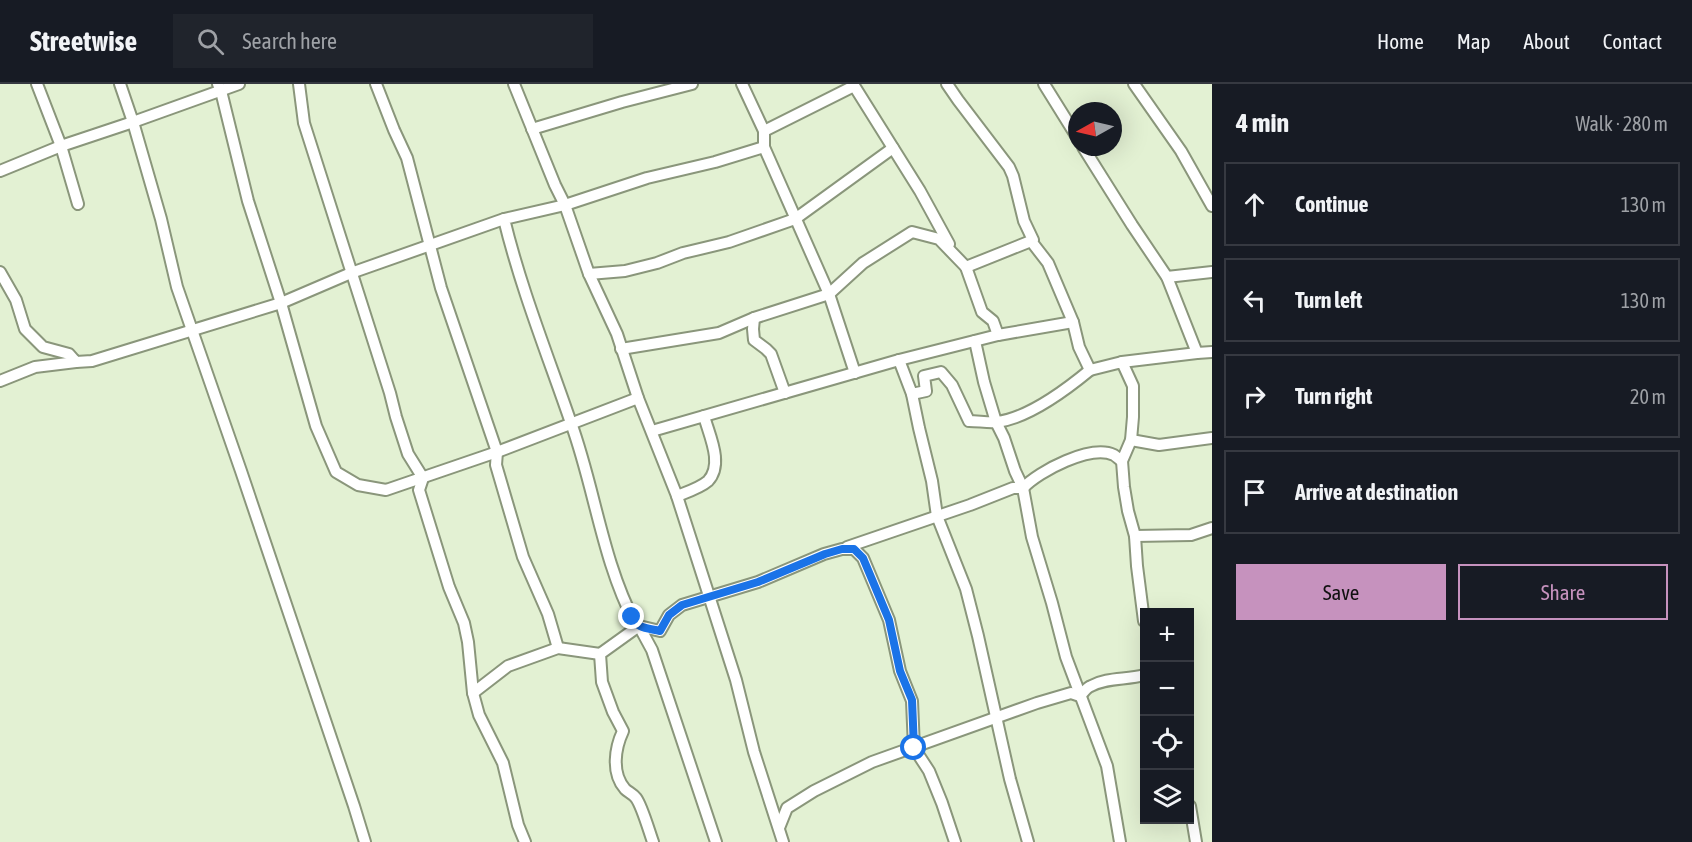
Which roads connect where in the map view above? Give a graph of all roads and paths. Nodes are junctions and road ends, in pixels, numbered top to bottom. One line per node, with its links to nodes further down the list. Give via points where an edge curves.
1 (37, 84): 18 (street)
2 (120, 84): 14 (street)
3 (239, 84): 13 (street)
4 (299, 84): 34 (street, via 304,123)
5 (376, 84): 29 (street, via 407,158)
6 (514, 84): 16 (street)
7 (692, 84): 16 (street)
8 (742, 84): 17 (street)
9 (947, 84): 28 (street, via 1009,167)
10 (1044, 84): 15 (street)
11 (1134, 84): 25 (street, via 1181,151)
12 (853, 85): 17 (street); 20 (street)
13 (219, 88): 14 (street); 38 (street, via 248,201)
14 (134, 122): 18 (street); 41 (street, via 177,287)
15 (1068, 123)
16 (532, 129): 24 (street)
17 (764, 131): 19 (street)
18 (61, 146): 22 (street); 23 (street)
19 (764, 147): 24 (street); 27 (street)
20 (893, 148): 27 (street); 30 (street)
21 (1089, 156): 36 (street)
22 (0, 171)
23 (78, 204)
24 (565, 205): 26 (street); 35 (street)
25 (1212, 206)
26 (504, 219): 29 (street); 58 (street)
27 (795, 219): 35 (street, via 657,263); 37 (street)
28 (1031, 241): 31 (street); 40 (street, via 1048,263)
29 (430, 246): 34 (street); 62 (street)
30 (956, 255): 31 (street); 37 (street, via 939,239 912,232 863,262)
31 (966, 267): 42 (street, via 982,312 993,321)
32 (0, 272): 48 (street, via 16,300 25,329 43,346 69,354)
33 (1212, 272): 36 (street)
34 (351, 273): 38 (street); 64 (street, via 408,454)
35 (589, 274): 44 (street)
36 (1167, 277): 46 (street)
37 (829, 294): 39 (street); 51 (street)
38 (281, 303): 41 (street); 64 (street, via 316,426 336,472 358,485 386,490)
39 (754, 318): 44 (street, via 719,333); 53 (street, via 754,340 771,354)
40 (1073, 322): 42 (street); 50 (street)
41 (193, 330): 48 (street, via 92,361); 83 (street)
42 (998, 335): 43 (street)
43 (975, 341): 47 (street); 57 (street)
44 (621, 349): 55 (street)
45 (1212, 352): 46 (street)
46 (1197, 353): 49 (street)
47 (899, 360): 51 (street); 54 (street)
48 (76, 362): 52 (street, via 35,367)
49 (1122, 362): 50 (street); 61 (street, via 1132,386)
50 (1090, 370): 57 (street, via 1032,411)
51 (855, 373): 53 (street)
52 (0, 381)
53 (785, 393): 56 (street)
54 (912, 394): 57 (street, via 926,390 924,376 941,372 952,385 969,421); 67 (street, via 933,481)
55 (638, 398): 58 (street); 59 (street)
56 (704, 416): 59 (street); 66 (street, via 716,465 707,481)
57 (996, 422): 65 (street)
58 (572, 424): 62 (street); 73 (street, via 600,532 617,583)
59 (652, 431): 66 (street)
60 (1212, 438): 61 (street, via 1159,445)
61 (1131, 441): 63 (street)
62 (497, 452): 64 (street); 74 (street, via 496,465 524,557)
63 (1122, 461): 65 (street, via 1104,453 1060,462 1032,478); 69 (street, via 1126,503)
64 (423, 478): 77 (street, via 419,490 464,623)
65 (1023, 488): 67 (street, via 1013,488); 78 (street, via 1032,537)
66 (677, 496): 71 (street)
67 (937, 516): 70 (street); 79 (street, via 966,589)
68 (1212, 528): 69 (street, via 1191,535)
69 (1135, 536): 72 (street)
70 (842, 549): 71 (street, via 758,582); 80 (street, via 854,549 863,558 889,620 900,671 912,700)
71 (709, 596): 73 (street, via 682,605 669,615 660,631); 82 (street)
72 (1142, 608)
73 (639, 626): 75 (street); 86 (street, via 652,650)
74 (558, 648): 75 (street); 77 (street, via 508,666)
75 (600, 654): 85 (street, via 602,682 622,731 615,758 618,777 636,799)
76 (1140, 676): 78 (street, via 1089,686)
77 (473, 693): 84 (street, via 479,715 503,764)
78 (1080, 696): 79 (street, via 1071,693); 90 (street, via 1107,766)
79 (997, 718): 80 (street); 89 (street)
80 (914, 748): 82 (street, via 872,762 814,791 787,808); 88 (street, via 929,771)
81 (1193, 824): 91 (street)
82 (779, 828): 87 (street)
83 (365, 842)
84 (525, 842)
85 (653, 842)
86 (716, 842)
87 (783, 842)
88 (955, 842)
89 (1028, 842)
90 (1120, 842)
91 (1196, 842)

